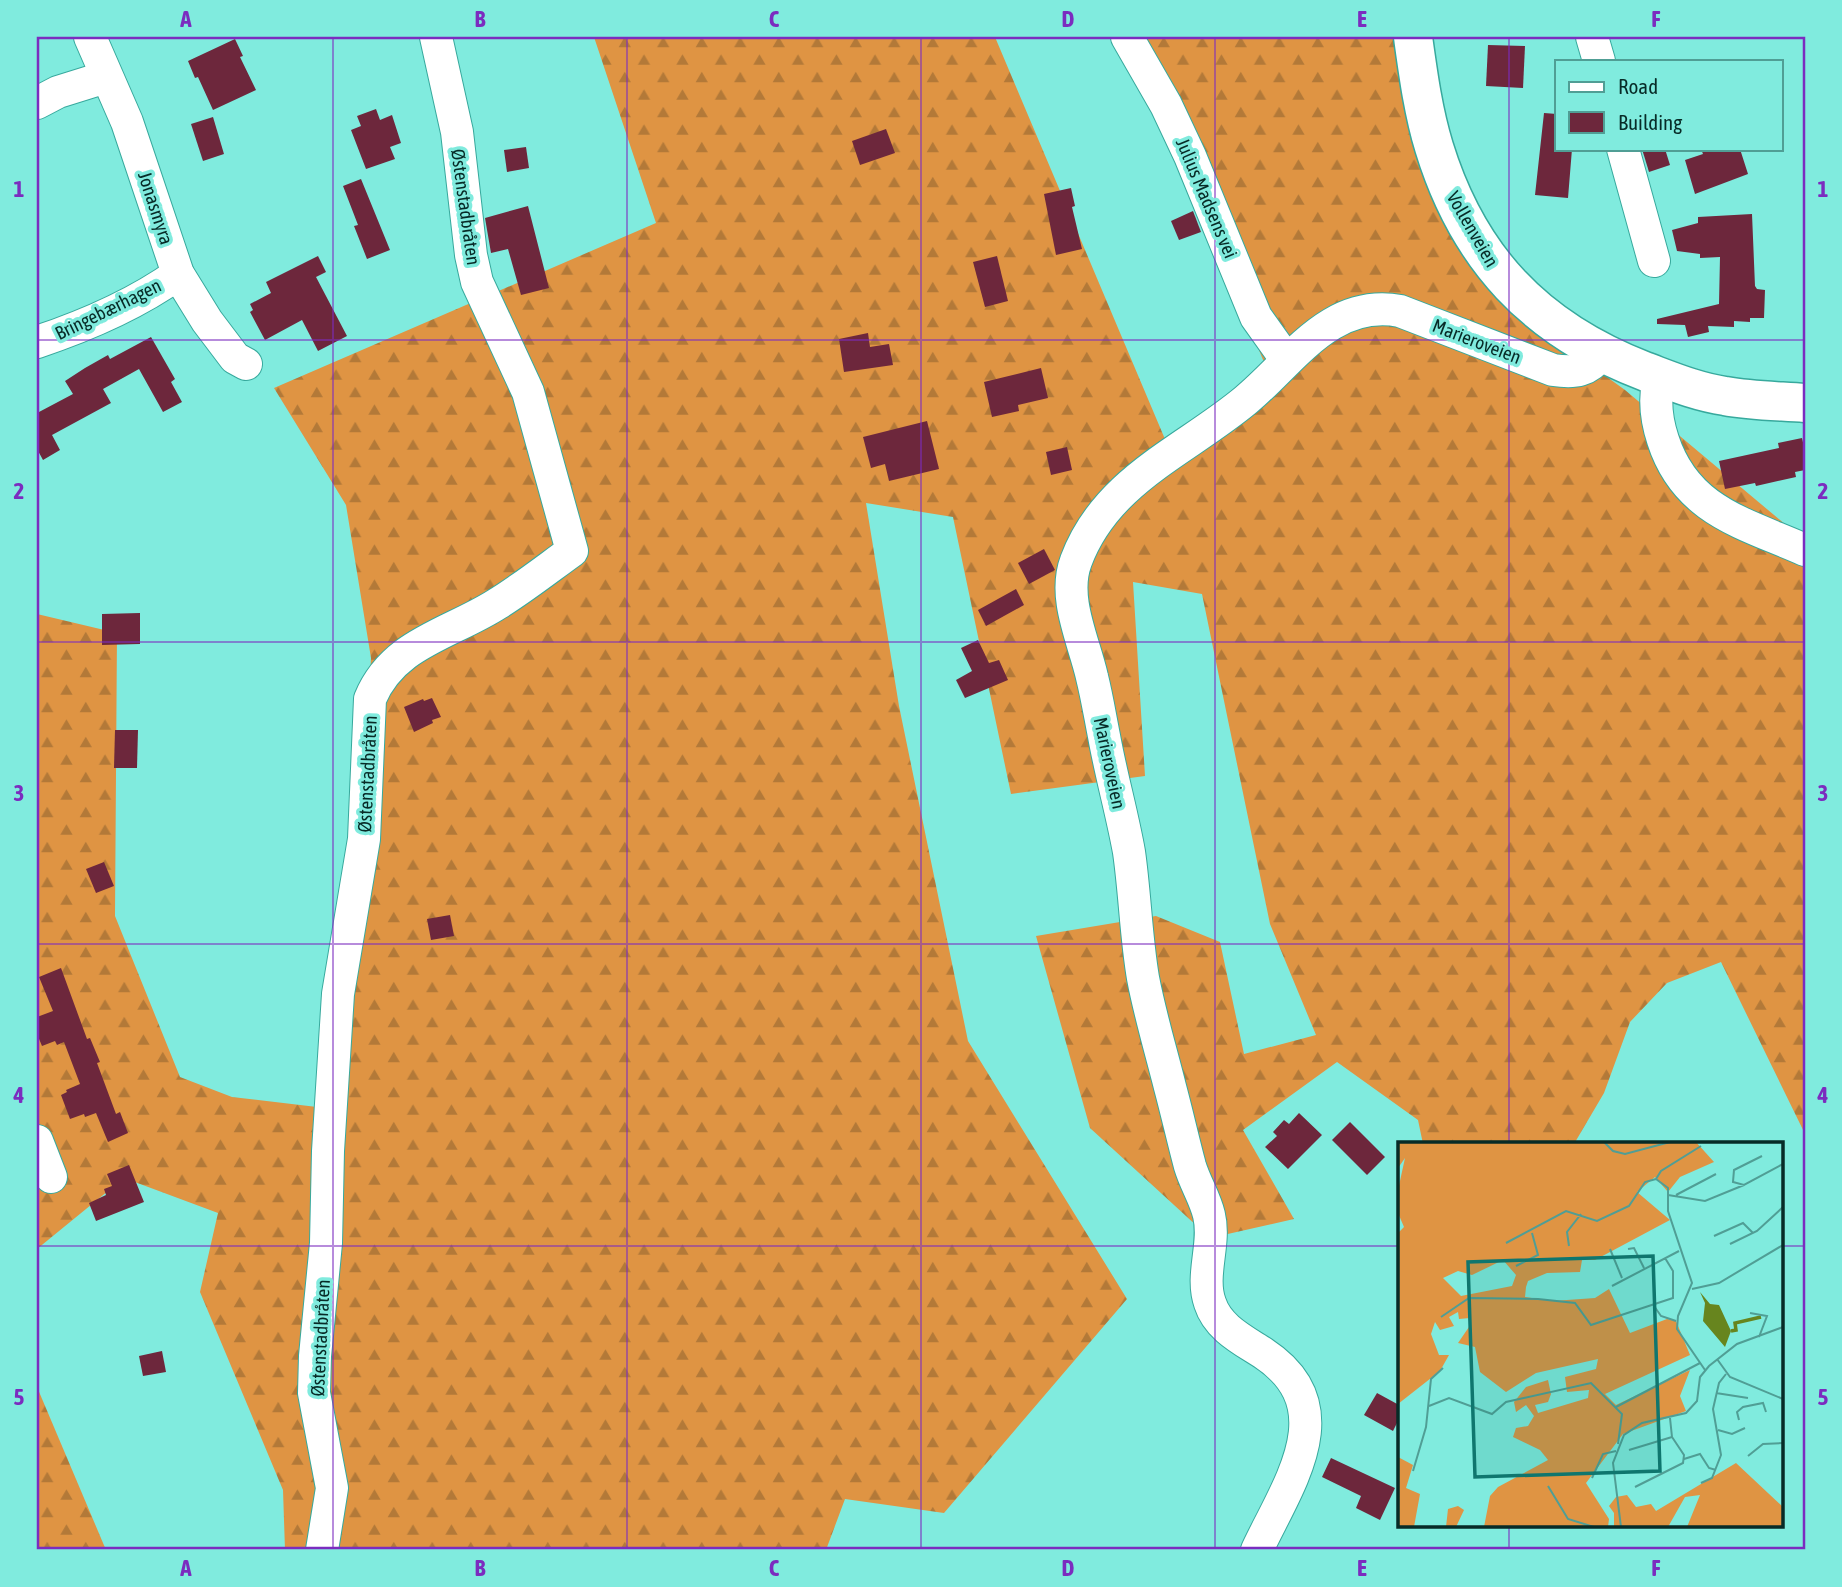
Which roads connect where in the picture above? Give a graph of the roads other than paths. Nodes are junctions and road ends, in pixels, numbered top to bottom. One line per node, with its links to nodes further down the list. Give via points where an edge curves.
1 (90, 37): 7 (street, Jonasmyra)
2 (436, 37): 21 (street, Østenstadbråten, via 457,132 477,282 528,392 572,551 496,605 411,648 378,680 370,699 364,839 338,994 326,1243 315,1356 314,1393 332,1488)
3 (1126, 37): 14 (street, Julius Madsens vei, via 1190,156 1256,317)
4 (1413, 37): 13 (main road, Vollenveien, via 1433,144 1477,244 1531,306)
5 (1592, 37): 6 (street)
6 (1599, 60)
7 (107, 78): 8 (street); 11 (street, Jonasmyra, via 127,122)
8 (37, 103)
9 (1623, 150): 10 (street)
10 (1654, 261)
11 (178, 274): 12 (street, Bringebærhagen, via 91,321); 15 (street, Jonasmyra, via 221,340)
12 (37, 342)
13 (1602, 353): 14 (street, Marieroveien, via 1581,371 1553,370 1399,311 1375,309 1349,314); 16 (main road, Vollenveien)
14 (1286, 359): 22 (street, Marieroveien, via 1255,393 1216,424 1132,481 1084,544 1072,589 1127,845 1143,976 1191,1169 1209,1215 1209,1302 1230,1332 1276,1362 1298,1388 1307,1424 1303,1451)
15 (246, 364)
16 (1659, 377): 17 (main road, Vollenveien, via 1724,396); 18 (street, via 1657,422 1671,461 1687,487 1723,514)
17 (1805, 403)
18 (1805, 551)
19 (37, 1141): 20 (street)
20 (51, 1177)
21 (322, 1550)
22 (1257, 1550)

